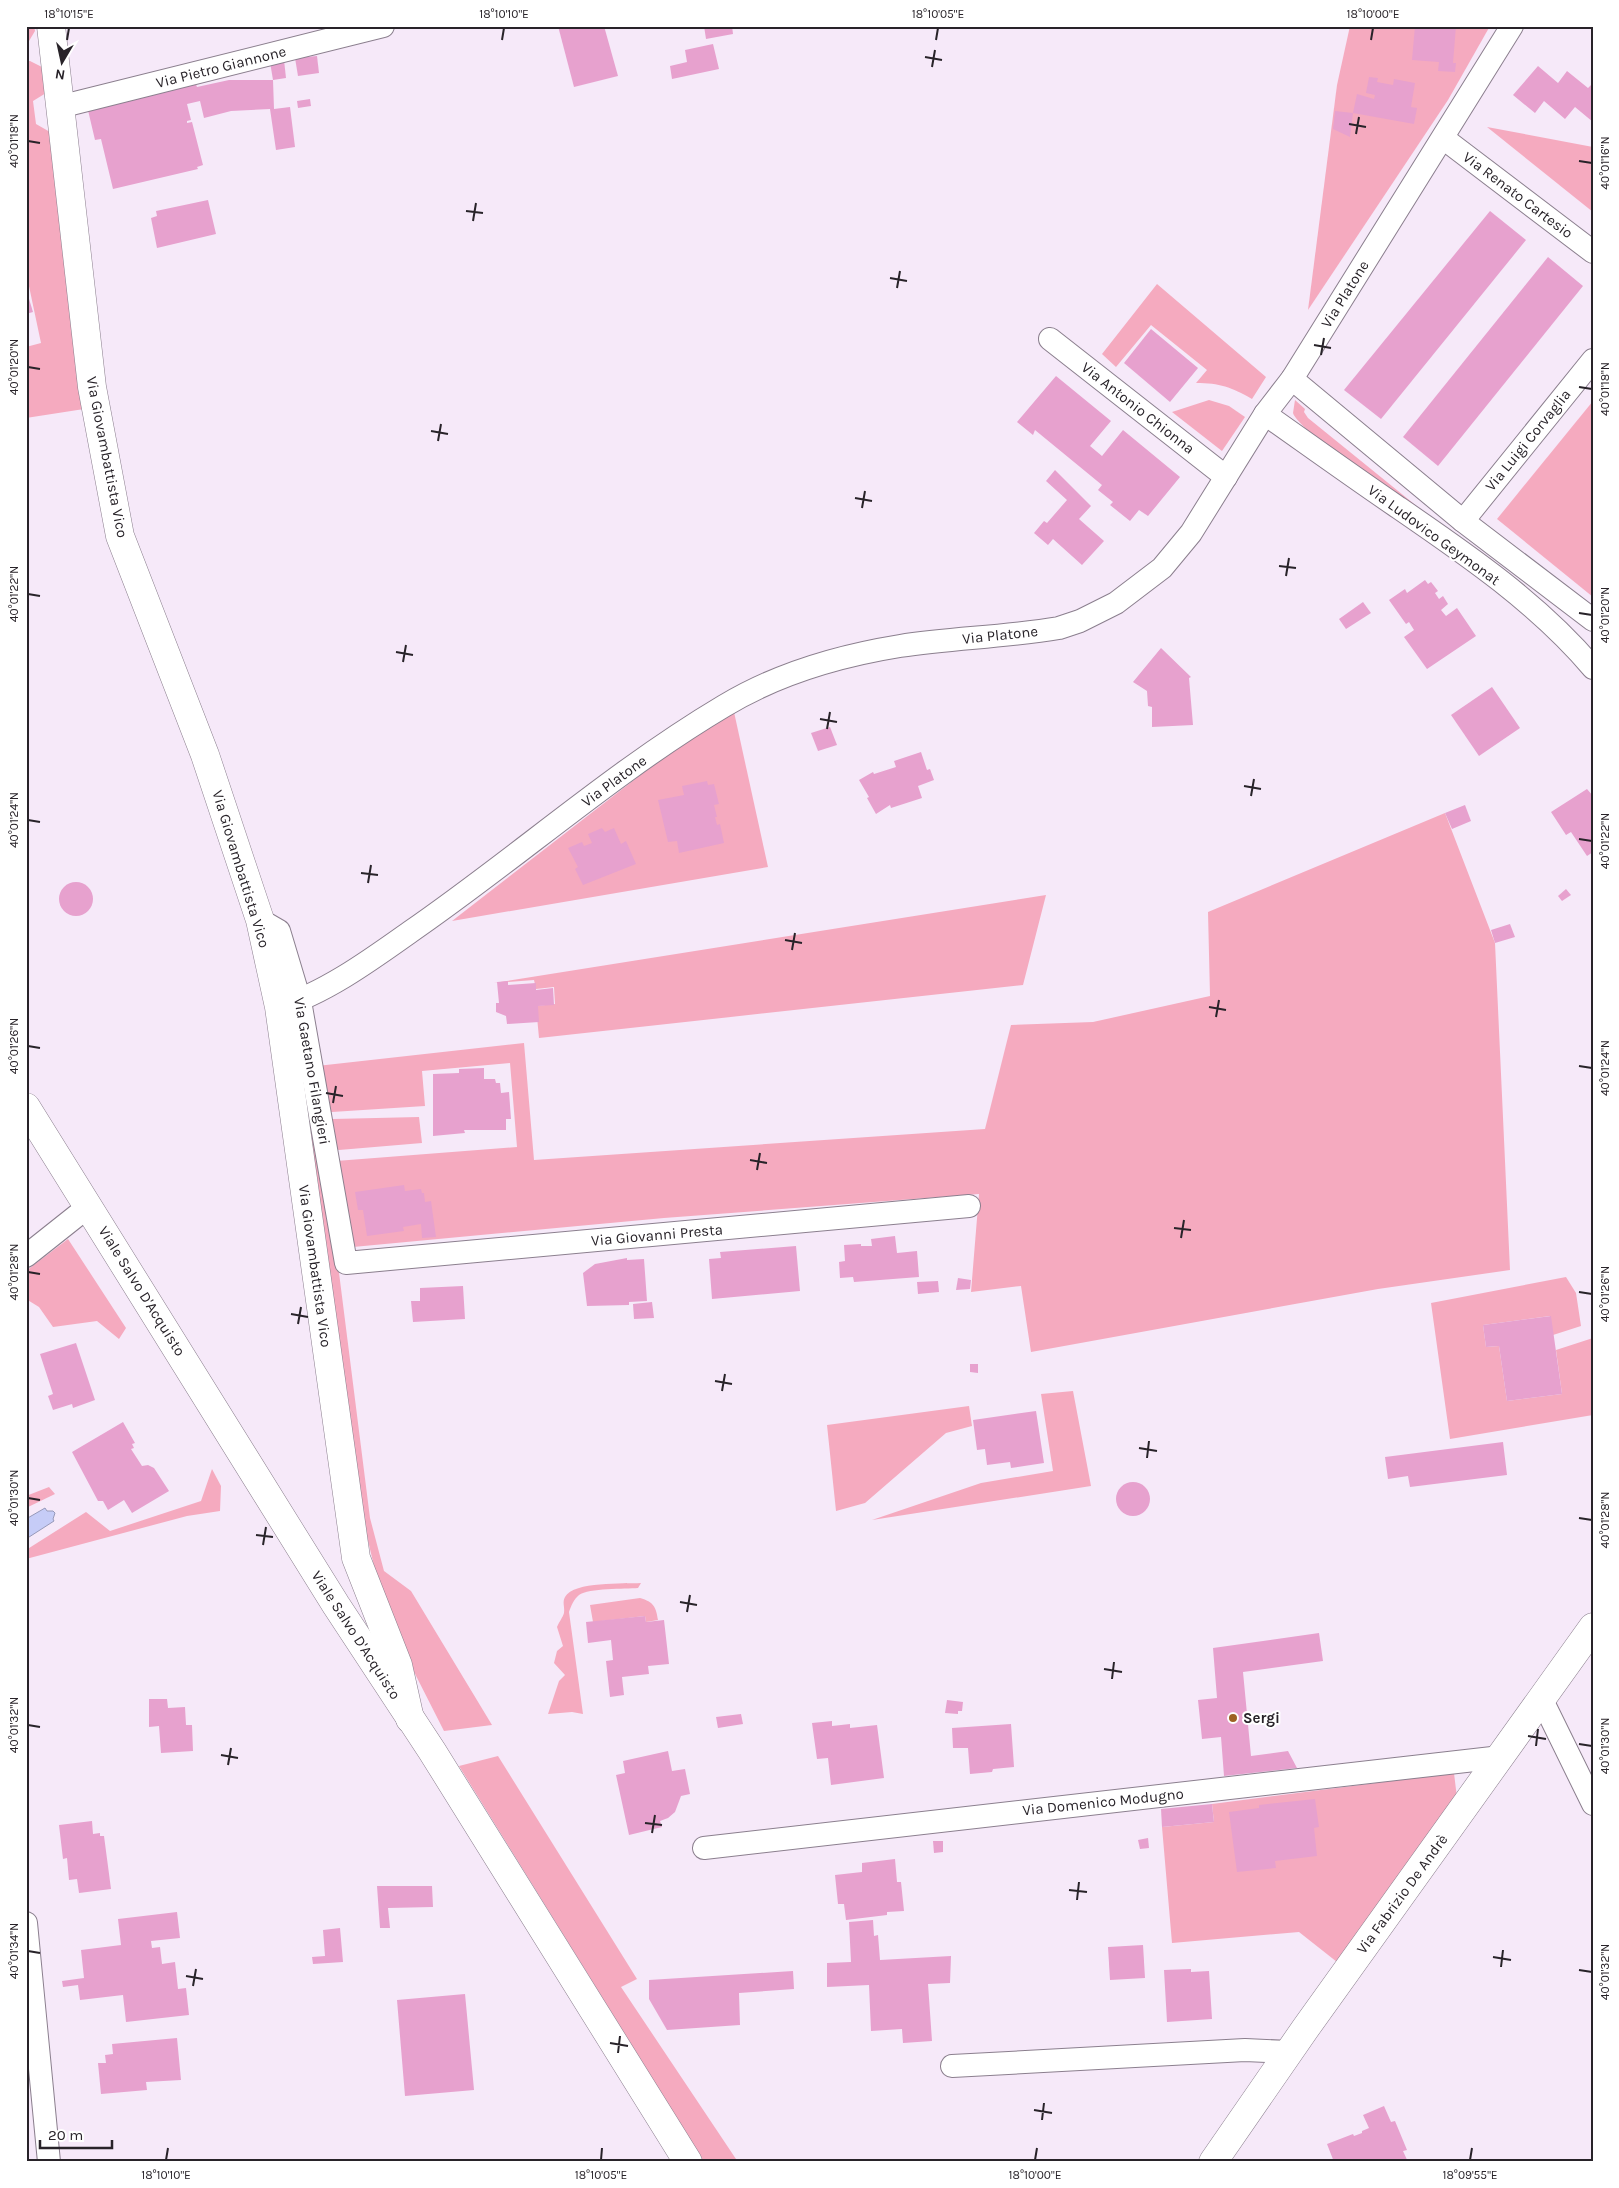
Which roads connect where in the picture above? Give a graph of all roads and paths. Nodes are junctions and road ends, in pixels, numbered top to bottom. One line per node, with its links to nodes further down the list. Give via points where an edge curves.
1 (51, 26): 4 (street, Via Giovambattista Vico)
2 (383, 26): 4 (street, Via Pietro Giannone)
3 (1512, 26): 5 (street, Via Platone)
4 (60, 107): 15 (street, Via Giovambattista Vico, via 92,387 120,536 205,755)
5 (1443, 138): 6 (street, Via Renato Cartesio); 9 (street, Via Platone)
6 (1593, 252)
7 (1050, 339): 11 (street, Via Antonio Chionna)
8 (1593, 360): 12 (street, Via Luigi Corvaglia)
9 (1292, 379): 10 (street, Via Platone); 12 (street, Via Ludovico Geymonat)
10 (1265, 414): 11 (street, Via Platone); 14 (street, Via Ludovico Geymonat, via 1481,567 1532,607)
11 (1226, 477): 15 (street, Via Platone, via 1191,533 1162,568 1116,603 1059,628 899,646 824,662 773,681 725,705 669,741 459,898 374,957)
12 (1463, 521): 13 (street, Via Ludovico Geymonat)
13 (1593, 620)
14 (1589, 663)
15 (290, 1004): 20 (street, Via Gaetano Filangieri); 21 (street, Via Giovambattista Vico)
16 (26, 1107): 17 (street, Viale Salvo D'Acquisto)
17 (89, 1206): 19 (street); 22 (street, Viale Salvo D'Acquisto)
18 (969, 1206): 20 (street, Via Giovanni Presta)
19 (26, 1256)
20 (346, 1263)
21 (356, 1558): 22 (street, via 355,1584); 25 (street, Via Giovambattista Vico, via 398,1665)
22 (336, 1605): 25 (street, Viale Salvo D'Acquisto)
23 (1593, 1628): 24 (street, Via Fabrizio De Andrè)
24 (1542, 1700): 26 (street, Via Fabrizio De Andrè); 27 (street)
25 (410, 1719): 33 (street, Viale Salvo D'Acquisto)
26 (1501, 1757): 28 (street, Via Domenico Modugno); 30 (street, Via Fabrizio De Andrè)
27 (1593, 1804)
28 (704, 1848)
29 (26, 1923): 32 (street)
30 (1289, 2052): 31 (street, via 1245,2050); 34 (street, Via Fabrizio De Andrè)
31 (952, 2066)
32 (49, 2162)
33 (688, 2162)
34 (1213, 2162)

